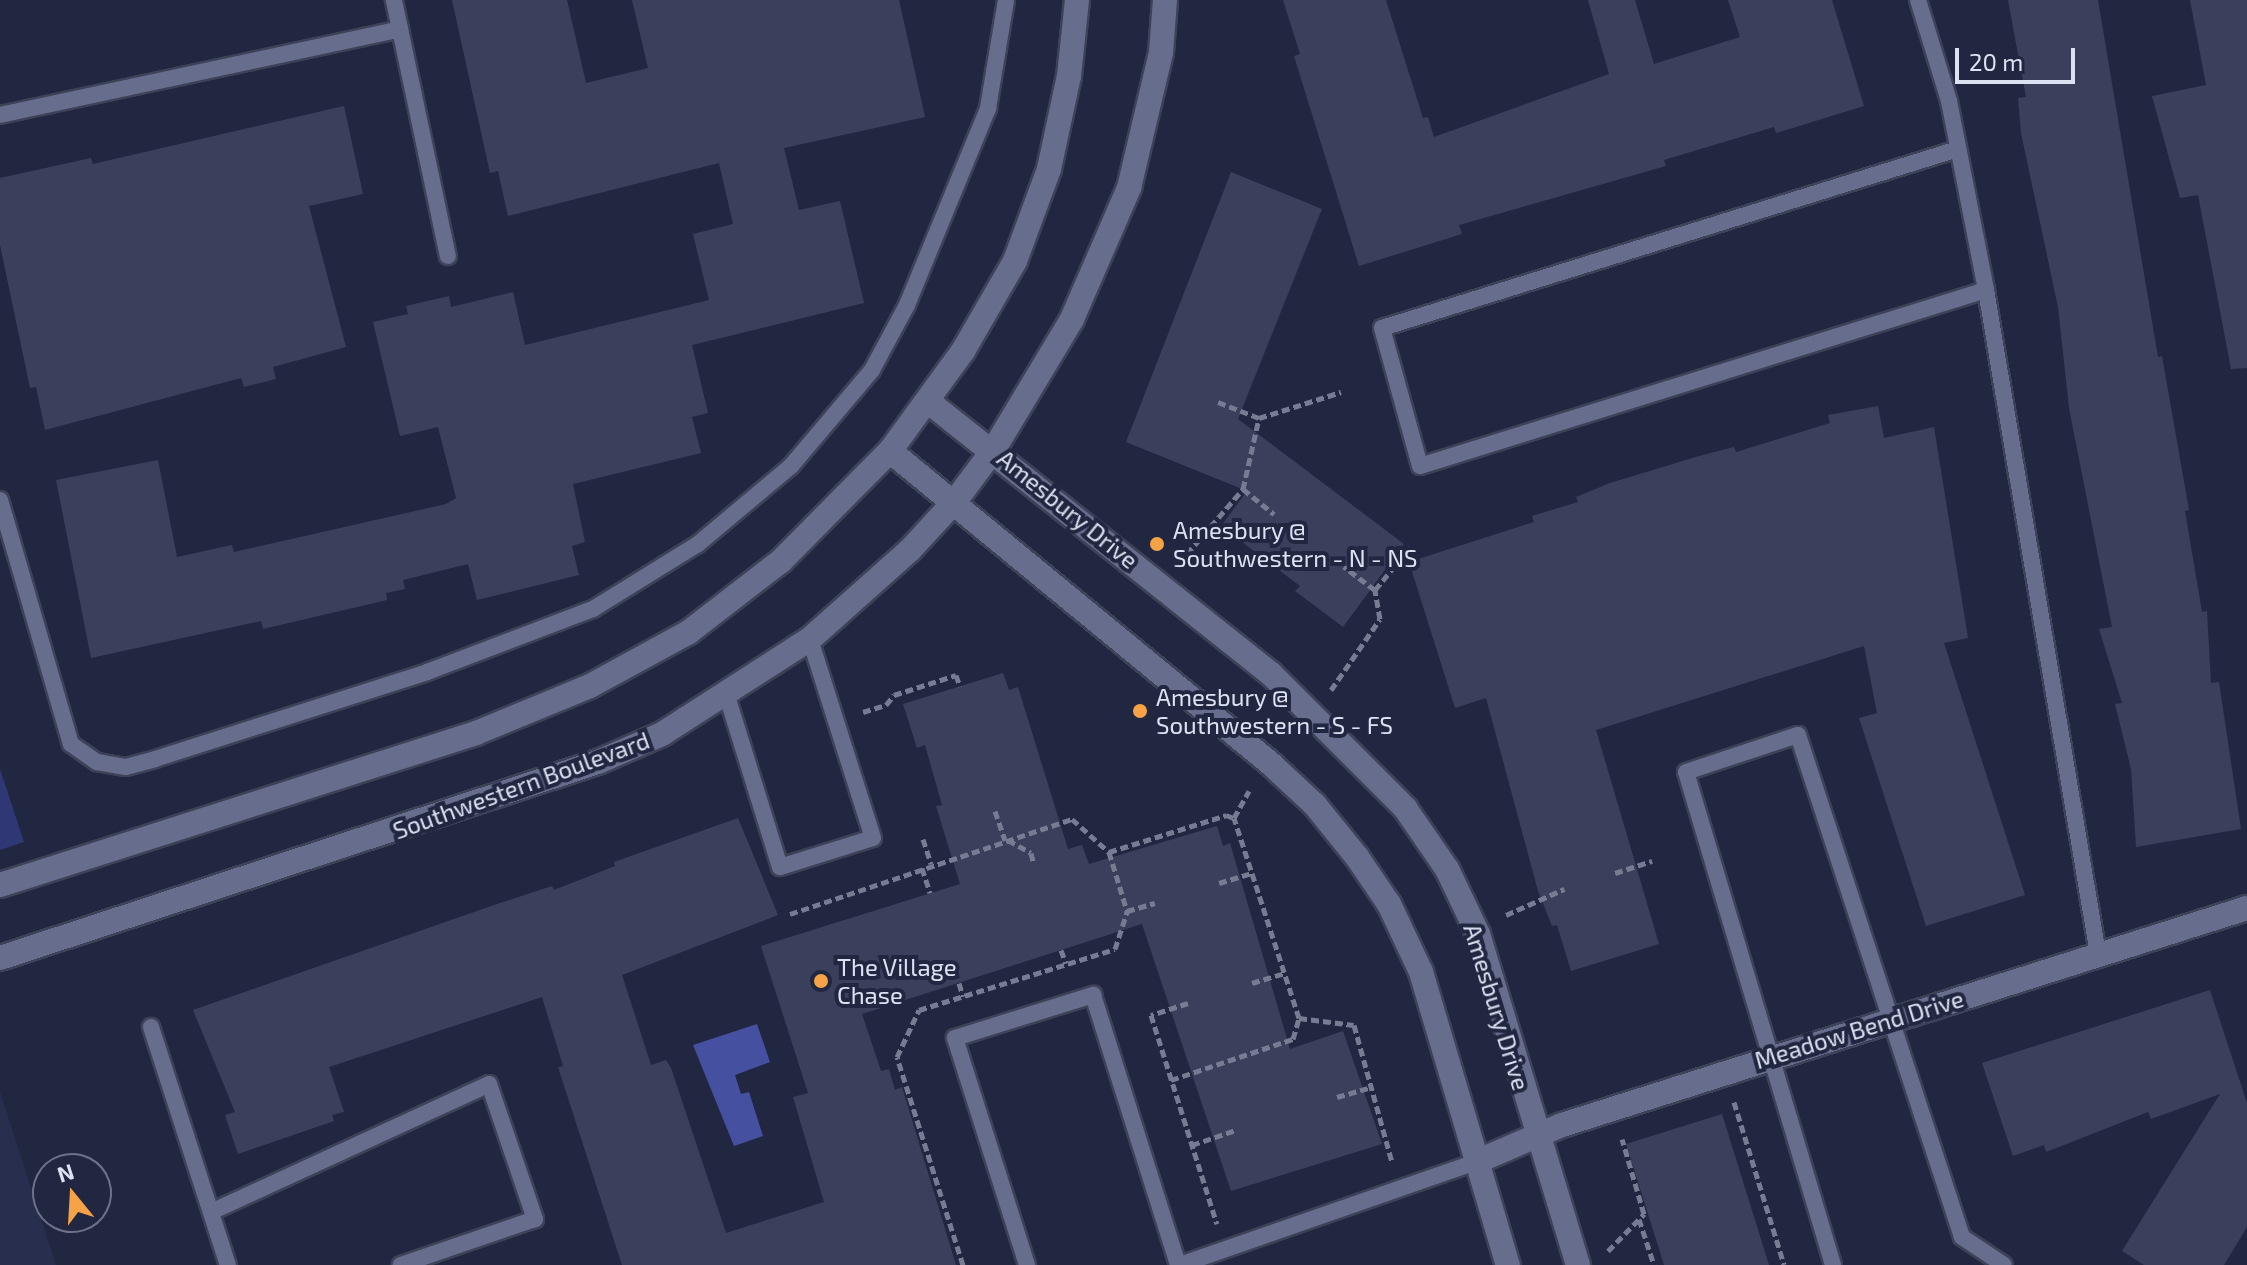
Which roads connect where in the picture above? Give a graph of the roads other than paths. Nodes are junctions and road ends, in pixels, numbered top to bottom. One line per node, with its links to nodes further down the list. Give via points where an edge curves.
1 (394, 0): 6 (lane)
2 (1006, 0): 14 (lane, via 988,108 913,291 872,370 791,466 698,544 593,609 427,672 126,767 97,762 71,744)
3 (1077, 0): 11 (street, via 1069,76 1049,169 1030,222 1015,261)
4 (1165, 0): 12 (street, Southwestern Boulevard, via 1161,53 1129,188 1072,319)
5 (1918, 0): 8 (lane)
6 (400, 29): 7 (lane); 9 (lane)
7 (0, 115)
8 (1958, 149): 10 (lane); 10 (lane, via 1382,328 1420,466)
9 (448, 256)
10 (1986, 290): 20 (lane)
11 (929, 402): 12 (street, Amesbury Drive); 13 (street)
12 (994, 449): 15 (street, Southwestern Boulevard); 25 (street, Amesbury Drive, via 1271,674 1405,808 1447,869 1478,934)
13 (890, 451): 15 (street); 18 (street, via 781,561 689,632 590,686 476,733)
14 (0, 500)
15 (956, 500): 16 (street, Southwestern Boulevard, via 910,550); 26 (street, via 1273,766 1357,857 1389,904 1421,972)
16 (810, 639): 17 (street, Southwestern Boulevard); 17 (lane, via 873,838 780,867)
17 (727, 696): 21 (street, Southwestern Boulevard, via 662,734 598,762)
18 (0, 885)
19 (2247, 908): 20 (street, Meadow Bend Drive)
20 (2098, 954): 22 (street, Meadow Bend Drive)
21 (0, 958)
22 (1890, 1020): 24 (street, Meadow Bend Drive); 24 (lane, via 1798,735 1686,772); 36 (lane, via 1962,1237)
23 (151, 1027): 27 (lane)
24 (1771, 1056): 25 (street, Meadow Bend Drive); 35 (lane)
25 (1537, 1137): 26 (street, Meadow Bend Drive); 34 (street, Amesbury Drive)
26 (1476, 1162): 28 (lane); 33 (street)
27 (211, 1212): 29 (lane); 30 (lane, via 489,1084 535,1219)
28 (1226, 1250): 32 (lane)
29 (228, 1265)
30 (401, 1265)
31 (1027, 1265): 32 (lane, via 955,1038 1093,995)
32 (1179, 1265)
33 (1508, 1265)
34 (1578, 1265)
35 (1833, 1265)
36 (2004, 1265)

